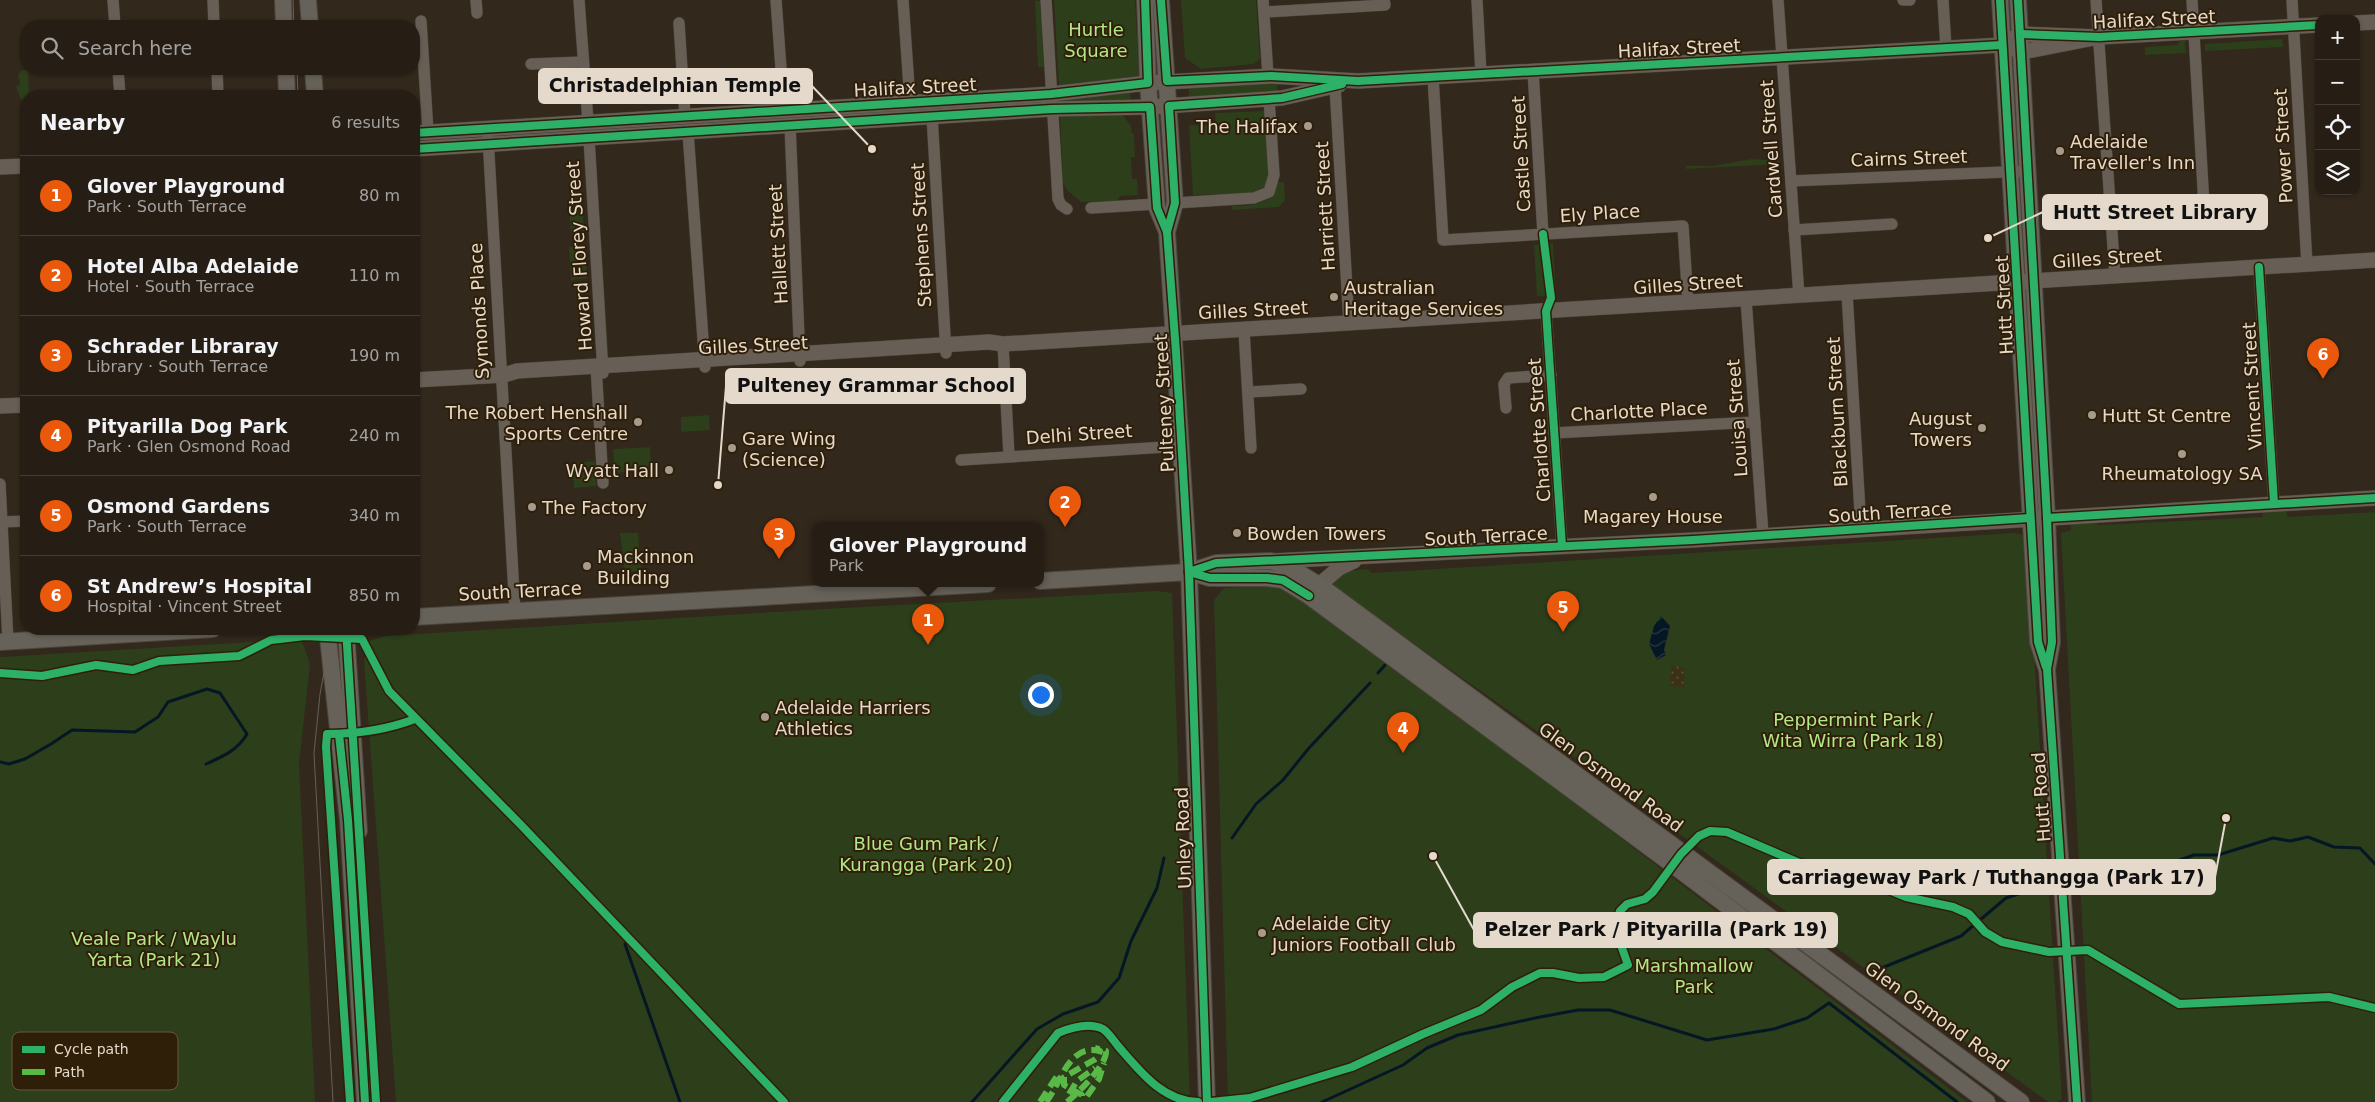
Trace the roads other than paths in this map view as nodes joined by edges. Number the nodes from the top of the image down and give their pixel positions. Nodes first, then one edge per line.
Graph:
1 (113, 0) edge
2 (213, 0) edge
3 (282, 0) edge
4 (308, 0) edge
5 (476, 0) edge
6 (579, 0) edge
7 (776, 0) edge
8 (904, 0) edge
9 (1046, 0) edge
10 (1145, 0) edge
11 (1161, 0) edge
12 (1263, 0) edge
13 (1477, 0) edge
14 (1778, 0) edge
15 (1903, 0) edge
16 (1910, 0) edge
17 (1943, 0) edge
18 (2000, 0) edge
19 (2018, 0) edge
20 (2096, 0) edge
21 (2192, 0) edge
22 (2292, 0) edge
23 (1385, 2) edge
24 (477, 12) dead end
25 (1264, 12) junction
26 (115, 20) edge
27 (214, 20) edge
28 (284, 20) edge
29 (310, 20) edge
30 (421, 21) dead end
31 (2375, 22) edge
32 (679, 23) dead end
33 (2360, 23) edge
34 (2315, 25) edge
35 (2293, 26) junction
36 (2193, 32) junction
37 (2021, 34) junction
38 (2099, 38) junction
39 (2002, 44) junction
40 (1946, 48) junction
41 (2022, 52) junction
42 (1782, 57) junction
43 (584, 62) junction
44 (531, 64) dead end
45 (1533, 71) junction
46 (1481, 74) junction
47 (118, 75) edge
48 (216, 75) edge
49 (286, 75) edge
50 (313, 75) edge
51 (1268, 76) junction
52 (1433, 77) junction
53 (1167, 81) junction
54 (1358, 81) junction
55 (1148, 83) junction
56 (1335, 86) junction
57 (120, 90) edge
58 (218, 90) edge
59 (287, 90) edge
60 (315, 90) edge
61 (1269, 99) junction
62 (1052, 101) junction
63 (910, 102) junction
64 (1169, 106) junction
65 (1150, 107) junction
66 (931, 109) junction
67 (784, 110) junction
68 (686, 116) junction
69 (588, 122) junction
70 (790, 125) junction
71 (487, 128) junction
72 (421, 132) edge
73 (688, 132) junction
74 (589, 138) junction
75 (488, 144) junction
76 (420, 149) edge
77 (20, 166) edge
78 (0, 167) edge
79 (2028, 171) junction
80 (2011, 172) junction
81 (1791, 181) junction
82 (1175, 203) junction
83 (1157, 204) junction
84 (1091, 208) dead end
85 (1067, 209) dead end
86 (2112, 215) junction
87 (1892, 224) dead end
88 (1794, 230) junction
89 (1167, 232) junction
90 (1543, 234) junction
91 (2375, 260) edge
92 (2307, 264) junction
93 (2259, 268) junction
94 (2116, 276) junction
95 (2026, 282) junction
96 (1847, 292) junction
97 (1799, 296) junction
98 (1746, 299) junction
99 (1688, 302) junction
100 (1546, 311) junction
101 (1349, 323) junction
102 (1244, 330) junction
103 (1175, 334) junction
104 (1002, 344) junction
105 (945, 348) junction
106 (800, 357) junction
107 (704, 363) junction
108 (600, 369) junction
109 (503, 375) junction
110 (1551, 375) junction
111 (420, 380) edge
112 (1301, 389) dead end
113 (1248, 392) junction
114 (20, 405) edge
115 (0, 406) edge
116 (1506, 408) dead end
117 (1755, 422) junction
118 (1554, 433) junction
119 (1181, 446) junction
120 (1251, 448) dead end
121 (1009, 456) junction
122 (961, 460) dead end
123 (604, 483) dead end
124 (0, 484) edge
125 (2375, 498) edge
126 (2274, 503) junction
127 (2030, 518) junction
128 (2047, 518) junction
129 (20, 521) edge
130 (1, 522) edge
131 (1861, 529) junction
132 (1763, 535) junction
133 (1562, 546) junction
134 (1365, 557) junction
135 (1271, 561) junction
136 (1188, 572) junction
137 (1044, 581) edge
138 (935, 587) edge
139 (1314, 590) junction
140 (515, 611) junction
141 (420, 617) edge
142 (117, 635) edge
143 (328, 635) edge
144 (346, 635) edge
145 (4, 642) edge
146 (2047, 669) junction
147 (361, 946) junction
148 (1794, 946) junction
149 (365, 1102) edge
150 (376, 1102) edge
151 (1208, 1102) edge
152 (1987, 1102) edge
153 (2021, 1102) edge
154 (2077, 1102) edge

1 - 26 street
2 - 27 street
3 - 28 main road
4 - 29 main road
5 - 24 street
6 - 43 street
7 - 67 street
8 - 63 street
9 - 62 street
10 - 55 main road, Pulteney Street
11 - 53 main road, Pulteney Street
12 - 25 street
13 - 46 street
14 - 42 street, Cardwell Street
15 - 16 street
17 - 40 street
18 - 39 main road, Hutt Street
19 - 37 main road, Hutt Street
20 - 38 street
21 - 36 street
22 - 35 street, Power Street
23 - 25 street
25 - 51 street
30 - 72 street
31 - 33 street
32 - 68 street
34 - 35 street, Halifax Street
35 - 36 street, Halifax Street
35 - 92 street, Power Street
36 - 38 street, Halifax Street
36 - 86 street
37 - 38 street, Halifax Street
37 - 39 street, Halifax Street
37 - 41 main road, Hutt Street
38 - 41 street, Halifax Street
38 - 86 street
39 - 40 street, Halifax Street
39 - 41 street, Halifax Street
39 - 80 main road, Hutt Street
40 - 42 street, Halifax Street
41 - 79 main road, Hutt Street
42 - 45 street, Halifax Street
42 - 81 street, Cardwell Street
43 - 44 street
43 - 69 street
45 - 46 street, Halifax Street
45 - 90 street, Castle Street
46 - 52 street, Halifax Street
47 - 57 street
48 - 58 street
49 - 59 main road
50 - 60 main road
51 - 53 street, Halifax Street
51 - 54 street, Halifax Street
52 - 54 street, Halifax Street
52 - 90 street, Ely Place
53 - 55 street, Halifax Street
53 - 64 main road, Pulteney Street
54 - 56 street, Halifax Street
55 - 62 street, Halifax Street
55 - 65 main road, Pulteney Street
56 - 61 street, Halifax Street
56 - 101 street, Harriett Street
61 - 64 street, Halifax Street
61 - 82 street
62 - 65 street, Halifax Street
62 - 66 street, Halifax Street
62 - 85 street
63 - 66 street, Halifax Street
63 - 67 street, Halifax Street
64 - 65 street, Halifax Street
64 - 82 main road, Pulteney Street
65 - 83 main road, Pulteney Street
66 - 70 street, Halifax Street
66 - 105 street, Stephens Street
67 - 68 street, Halifax Street
68 - 69 street, Halifax Street
68 - 73 street
69 - 71 street, Halifax Street
70 - 73 street, Halifax Street
70 - 106 street, Hallett Street
71 - 72 street, Halifax Street
71 - 75 street, Symonds Place
73 - 74 street, Halifax Street
73 - 107 street
74 - 75 street, Halifax Street
74 - 108 street, Howard Florey Street
75 - 76 street, Halifax Street
75 - 109 street, Symonds Place
77 - 78 street
79 - 80 street, Cairns Street
79 - 95 main road, Hutt Street
80 - 81 street, Cairns Street
80 - 95 main road, Hutt Street
81 - 88 street, Cardwell Street
82 - 89 main road, Pulteney Street
83 - 84 street
83 - 89 main road, Pulteney Street
86 - 94 street
87 - 88 street
88 - 97 street, Cardwell Street
89 - 103 main road, Pulteney Street
90 - 99 street, Ely Place
91 - 92 street, Gilles Street
92 - 93 street, Gilles Street
93 - 94 street, Gilles Street
93 - 126 street, Vincent Street
94 - 95 street, Gilles Street
95 - 96 street, Gilles Street
95 - 127 main road, Hutt Street
95 - 128 main road, Hutt Street
96 - 97 street, Gilles Street
96 - 131 street, Blackburn Street
97 - 98 street, Gilles Street
98 - 99 street, Gilles Street
98 - 117 street, Louisa Street
99 - 100 street, Gilles Street
100 - 101 street, Gilles Street
100 - 110 street, Charlotte Street
101 - 102 street, Gilles Street
102 - 103 street, Gilles Street
102 - 113 street
103 - 104 street, Gilles Street
103 - 119 main road, Pulteney Street
104 - 105 street, Gilles Street
104 - 121 street, Delhi Street
105 - 106 street, Gilles Street
106 - 107 street, Gilles Street
107 - 108 street, Gilles Street
108 - 109 street, Gilles Street
108 - 123 street, Howard Florey Street
109 - 111 street, Gilles Street
109 - 140 street, Symonds Place
110 - 116 street
110 - 118 street, Charlotte Street
112 - 113 street
113 - 120 street
114 - 115 street
117 - 118 street, Charlotte Place
117 - 132 street, Louisa Street
118 - 133 street, Charlotte Street
119 - 121 street, Delhi Street
119 - 136 main road, Pulteney Street
121 - 122 street, Delhi Street
124 - 130 street
125 - 126 street, South Terrace
126 - 128 street, South Terrace
127 - 128 street, South Terrace
127 - 131 street, South Terrace
127 - 146 main road, Hutt Road
128 - 146 main road, Hutt Road
129 - 130 street
130 - 145 street
131 - 132 street, South Terrace
132 - 133 street, South Terrace
133 - 134 street, South Terrace
134 - 135 street, South Terrace
134 - 139 street, South Terrace
135 - 136 main road, South Terrace
135 - 139 main road, Glen Osmond Road
136 - 137 main road, South Terrace
136 - 139 main road, South Terrace
136 - 151 main road, Unley Road
138 - 140 main road, South Terrace
139 - 148 main road, Glen Osmond Road
140 - 141 main road, South Terrace
142 - 145 main road
143 - 147 main road
144 - 147 main road
146 - 154 main road, Hutt Road
147 - 149 main road
147 - 150 main road
148 - 152 main road, Glen Osmond Road
148 - 153 main road, Glen Osmond Road

